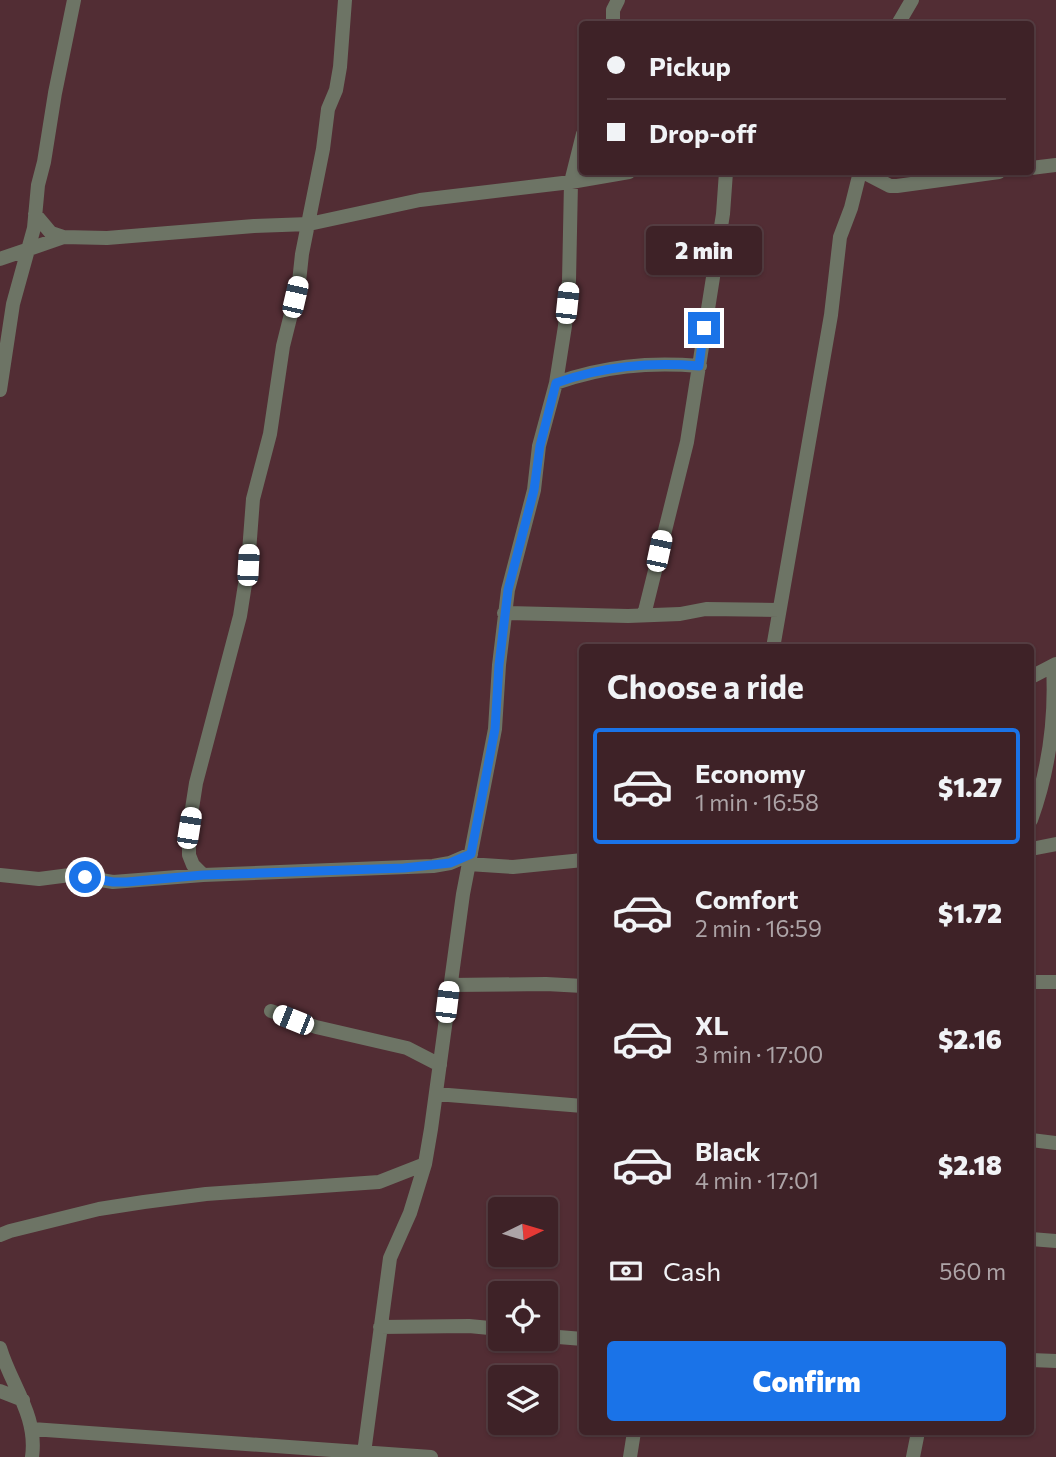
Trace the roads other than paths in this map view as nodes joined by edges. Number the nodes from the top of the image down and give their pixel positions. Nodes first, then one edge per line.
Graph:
1 (74, 0) edge
2 (345, 0) edge
3 (618, 0) edge
4 (912, 0) edge
5 (613, 21) edge
6 (900, 21) edge
7 (579, 150) edge
8 (1056, 165) edge
9 (1034, 168) edge
10 (612, 175) edge
11 (726, 175) edge
12 (861, 175) edge
13 (868, 175) edge
14 (977, 175) edge
15 (571, 182) junction
16 (35, 214) junction
17 (309, 224) junction
18 (64, 237) junction
19 (29, 249) junction
20 (0, 259) edge
21 (699, 366) junction
22 (556, 383) junction
23 (0, 390) edge
24 (779, 610) junction
25 (504, 613) junction
26 (644, 615) junction
27 (774, 644) edge
28 (1055, 665) edge
29 (1034, 676) edge
30 (1034, 812) edge
31 (1056, 844) edge
32 (1034, 848) edge
33 (470, 859) junction
34 (579, 860) edge
35 (438, 865) junction
36 (0, 875) edge
37 (203, 875) junction
38 (465, 883) junction
39 (450, 985) junction
40 (579, 986) edge
41 (271, 1011) dead end
42 (440, 1065) junction
43 (436, 1094) junction
44 (579, 1106) edge
45 (1034, 1140) edge
46 (1056, 1143) edge
47 (425, 1164) junction
48 (0, 1235) edge
49 (1034, 1239) edge
50 (1056, 1241) edge
51 (380, 1327) junction
52 (488, 1328) edge
53 (558, 1337) edge
54 (579, 1339) edge
55 (0, 1348) edge
56 (1034, 1360) edge
57 (1056, 1361) edge
58 (0, 1391) edge
59 (23, 1400) junction
60 (32, 1429) junction
61 (634, 1435) edge
62 (917, 1435) edge
63 (363, 1455) edge
64 (32, 1457) edge
65 (430, 1457) edge
66 (630, 1457) edge
67 (913, 1457) edge

1 - 16 street
2 - 17 street
3 - 5 street
4 - 6 street
7 - 15 street
8 - 9 street
10 - 15 street
11 - 21 street
12 - 24 street
13 - 14 street
15 - 17 street
15 - 22 street
16 - 18 street
16 - 19 street
17 - 18 street
17 - 37 street
18 - 19 street
19 - 20 street
19 - 23 street
21 - 22 street
21 - 26 street
22 - 25 street
24 - 26 street
24 - 27 street
25 - 26 street
25 - 33 street
28 - 29 street
28 - 30 street
31 - 32 street
33 - 34 street
33 - 35 street
33 - 38 street
35 - 37 street
35 - 38 street
36 - 37 street
38 - 39 street
39 - 40 street
39 - 42 street
41 - 42 street
42 - 43 street
43 - 44 street
43 - 47 street
45 - 46 street
47 - 48 street
47 - 51 street
49 - 50 street
51 - 52 street
51 - 63 street
53 - 54 street
55 - 59 street
56 - 57 street
58 - 59 street
59 - 60 street
60 - 63 street
60 - 64 street
61 - 66 street
62 - 67 street
63 - 65 street

